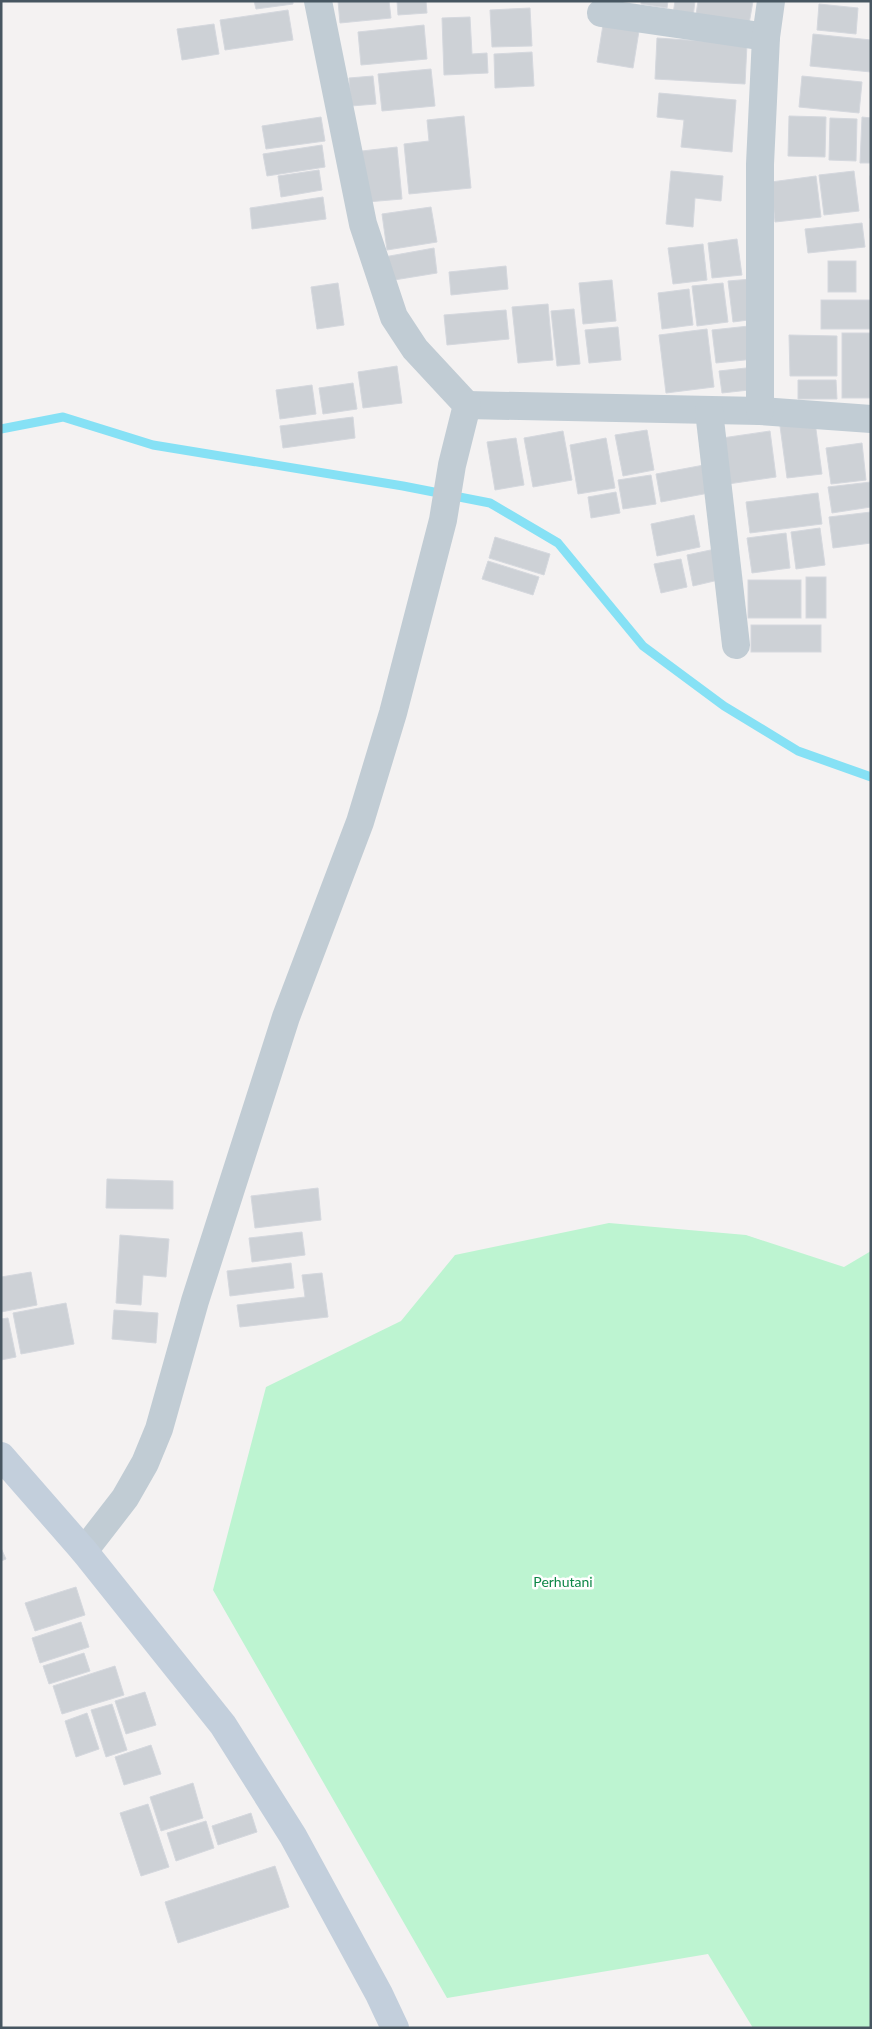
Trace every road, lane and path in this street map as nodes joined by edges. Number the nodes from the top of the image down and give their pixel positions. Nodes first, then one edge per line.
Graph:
1 (318, 1) edge
2 (771, 1) edge
3 (601, 13) dead end
4 (766, 37) junction
5 (467, 405) junction
6 (709, 411) junction
7 (760, 411) junction
8 (871, 419) edge
9 (736, 645) dead end
10 (1, 1456) edge
11 (84, 1551) junction
12 (395, 2028) edge

1 - 5 street
2 - 4 street
3 - 4 street
4 - 7 street
5 - 6 street
5 - 11 street
6 - 7 street
6 - 9 street
7 - 8 street
10 - 11 main road
11 - 12 main road

